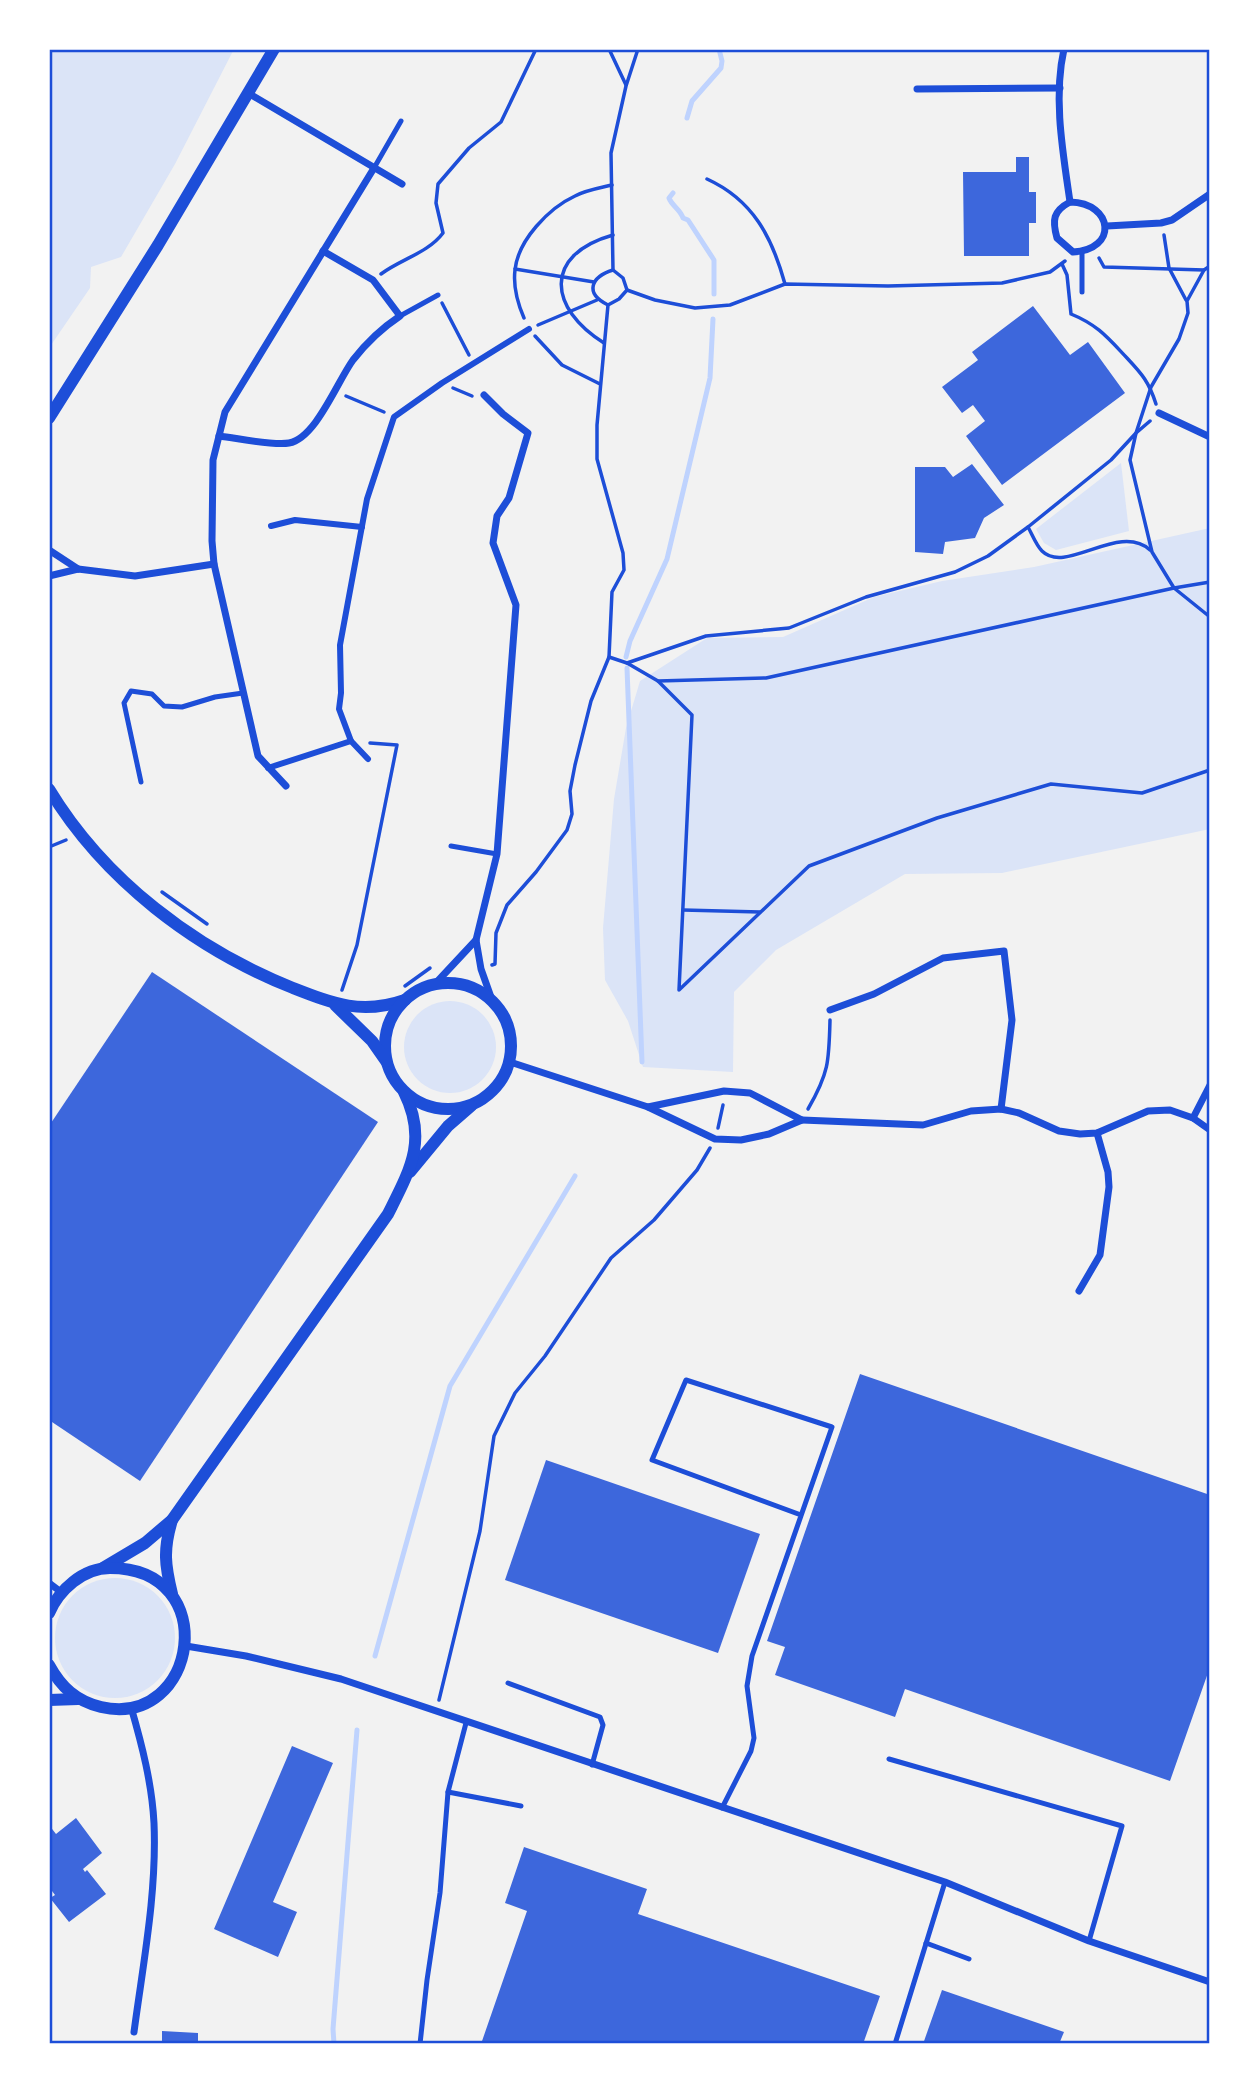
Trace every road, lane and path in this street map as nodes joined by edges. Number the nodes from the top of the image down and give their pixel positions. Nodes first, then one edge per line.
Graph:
1 (274, 49) edge
2 (536, 49) edge
3 (608, 49) edge
4 (638, 49) edge
5 (1064, 49) edge
6 (626, 86) junction
7 (1060, 88) junction
8 (917, 89) dead end
9 (248, 93) junction
10 (401, 121) dead end
11 (374, 168) junction
12 (707, 179) dead end
13 (402, 184) dead end
14 (612, 185) junction
15 (1210, 194) edge
16 (1070, 202) junction
17 (1161, 223) junction
18 (1107, 226) junction
19 (613, 235) junction
20 (1093, 248) junction
21 (323, 251) junction
22 (1073, 252) junction
23 (1082, 252) junction
24 (1062, 264) junction
25 (1210, 266) edge
26 (1169, 268) junction
27 (514, 269) junction
28 (1204, 270) junction
29 (613, 271) junction
30 (561, 276) junction
31 (373, 280) junction
32 (594, 282) junction
33 (785, 284) junction
34 (627, 290) junction
35 (1082, 292) dead end
36 (438, 295) joint
37 (597, 300) junction
38 (1187, 301) junction
39 (608, 305) junction
40 (570, 311) junction
41 (400, 316) junction
42 (529, 329) junction
43 (604, 343) junction
44 (473, 363) junction
45 (442, 383) junction
46 (600, 384) junction
47 (1151, 387) junction
48 (334, 391) junction
49 (484, 395) joint
50 (1159, 413) junction
51 (394, 416) junction
52 (49, 418) edge
53 (1136, 433) junction
54 (219, 436) junction
55 (1210, 437) edge
56 (271, 526) dead end
57 (362, 527) junction
58 (1028, 527) junction
59 (49, 551) edge
60 (1152, 552) junction
61 (214, 564) junction
62 (78, 569) junction
63 (49, 576) edge
64 (1210, 582) edge
65 (1174, 588) junction
66 (1210, 617) edge
67 (608, 657) junction
68 (627, 663) junction
69 (658, 681) junction
70 (243, 693) junction
71 (351, 741) junction
72 (368, 759) dead end
73 (268, 768) junction
74 (1210, 771) edge
75 (141, 782) dead end
76 (286, 786) dead end
77 (49, 789) edge
78 (450, 846) dead end
79 (498, 854) junction
80 (158, 889) dead end
81 (683, 910) junction
82 (760, 912) junction
83 (213, 928) dead end
84 (476, 940) junction
85 (454, 964) junction
86 (481, 969) junction
87 (434, 985) junction
88 (331, 986) dead end
89 (342, 990) junction
90 (352, 993) dead end
91 (400, 996) junction
92 (492, 1000) junction
93 (334, 1005) junction
94 (830, 1010) joint
95 (387, 1062) junction
96 (510, 1062) junction
97 (1210, 1085) edge
98 (724, 1091) junction
99 (404, 1092) junction
100 (473, 1105) junction
101 (648, 1107) junction
102 (1001, 1108) junction
103 (1193, 1118) junction
104 (802, 1120) junction
105 (1210, 1130) edge
106 (1097, 1133) junction
107 (715, 1139) junction
108 (407, 1175) junction
109 (1079, 1292) dead end
110 (801, 1515) junction
111 (172, 1520) junction
112 (103, 1568) junction
113 (49, 1583) edge
114 (61, 1592) junction
115 (172, 1596) junction
116 (49, 1613) edge
117 (186, 1646) junction
118 (49, 1665) edge
119 (508, 1683) dead end
120 (79, 1699) junction
121 (49, 1700) edge
122 (131, 1707) junction
123 (436, 1713) junction
124 (466, 1723) junction
125 (889, 1759) dead end
126 (592, 1765) junction
127 (448, 1792) junction
128 (520, 1806) dead end
129 (722, 1808) junction
130 (945, 1882) junction
131 (1089, 1941) junction
132 (926, 1943) junction
133 (969, 1959) dead end
134 (1210, 1982) edge
135 (134, 2032) dead end
136 (421, 2044) edge
137 (895, 2044) edge

1 - 9 street
2 - 31 path
3 - 6 path
4 - 6 path
5 - 7 street
6 - 14 path
7 - 8 street
7 - 16 street
9 - 11 street
9 - 52 street
10 - 11 lane
11 - 13 street
11 - 21 street
12 - 33 path
14 - 19 path
14 - 27 path
15 - 17 street
16 - 18 street
16 - 22 street
17 - 18 street
17 - 26 path
18 - 20 street
19 - 29 path
19 - 30 path
20 - 23 street
20 - 26 path
21 - 31 street
21 - 54 street
22 - 23 street
22 - 24 path
23 - 35 lane
24 - 33 path
24 - 47 path
25 - 28 path
26 - 28 path
26 - 38 path
27 - 30 path
27 - 42 path
28 - 38 path
29 - 32 path
29 - 34 path
30 - 32 path
30 - 40 path
31 - 41 street
32 - 37 path
33 - 34 path
34 - 39 path
36 - 41 lane
36 - 44 path
37 - 39 path
37 - 40 path
38 - 47 path
39 - 43 path
40 - 42 path
40 - 43 path
41 - 48 street
42 - 44 street
42 - 46 path
43 - 46 path
44 - 45 street
45 - 49 path
45 - 51 street
46 - 67 path
47 - 50 path
47 - 53 path
48 - 51 path
48 - 54 street
49 - 79 street
50 - 53 path
50 - 55 street
51 - 57 street
53 - 58 path
53 - 60 path
54 - 61 street
56 - 57 street
57 - 71 street
58 - 60 path
58 - 68 path
59 - 62 street
60 - 65 path
61 - 62 street
61 - 70 street
62 - 63 street
64 - 65 path
65 - 66 path
65 - 69 path
67 - 68 path
67 - 86 path
68 - 69 path
69 - 81 path
70 - 73 street
70 - 75 lane
71 - 72 street
71 - 73 street
71 - 89 path
73 - 76 street
74 - 82 path
77 - 93 street
78 - 79 lane
79 - 84 street
80 - 83 path
81 - 82 path
81 - 82 path
84 - 85 street
84 - 86 street
85 - 87 street
85 - 91 path
86 - 92 street
87 - 91 street
87 - 92 street
88 - 89 path
89 - 90 path
91 - 93 street
91 - 95 street
92 - 96 street
93 - 95 street
94 - 102 street
94 - 104 path
95 - 99 street
96 - 100 street
96 - 101 street
97 - 103 street
98 - 101 street
98 - 104 street
98 - 107 path
99 - 100 street
99 - 108 street
100 - 108 street
101 - 107 street
102 - 104 street
102 - 106 street
103 - 105 street
103 - 106 street
104 - 107 street
106 - 109 street
107 - 123 path
108 - 111 street
110 - 110 lane
110 - 129 lane
111 - 112 street
111 - 115 street
112 - 114 street
112 - 115 street
113 - 114 street
114 - 116 street
115 - 117 street
117 - 122 street
117 - 123 street
118 - 120 street
119 - 126 lane
120 - 121 street
120 - 122 street
122 - 135 street
123 - 124 street
124 - 126 street
124 - 127 lane
125 - 131 lane
126 - 129 street
127 - 128 lane
127 - 136 lane
129 - 130 street
130 - 131 street
130 - 132 lane
131 - 134 street
132 - 133 lane
132 - 137 lane

